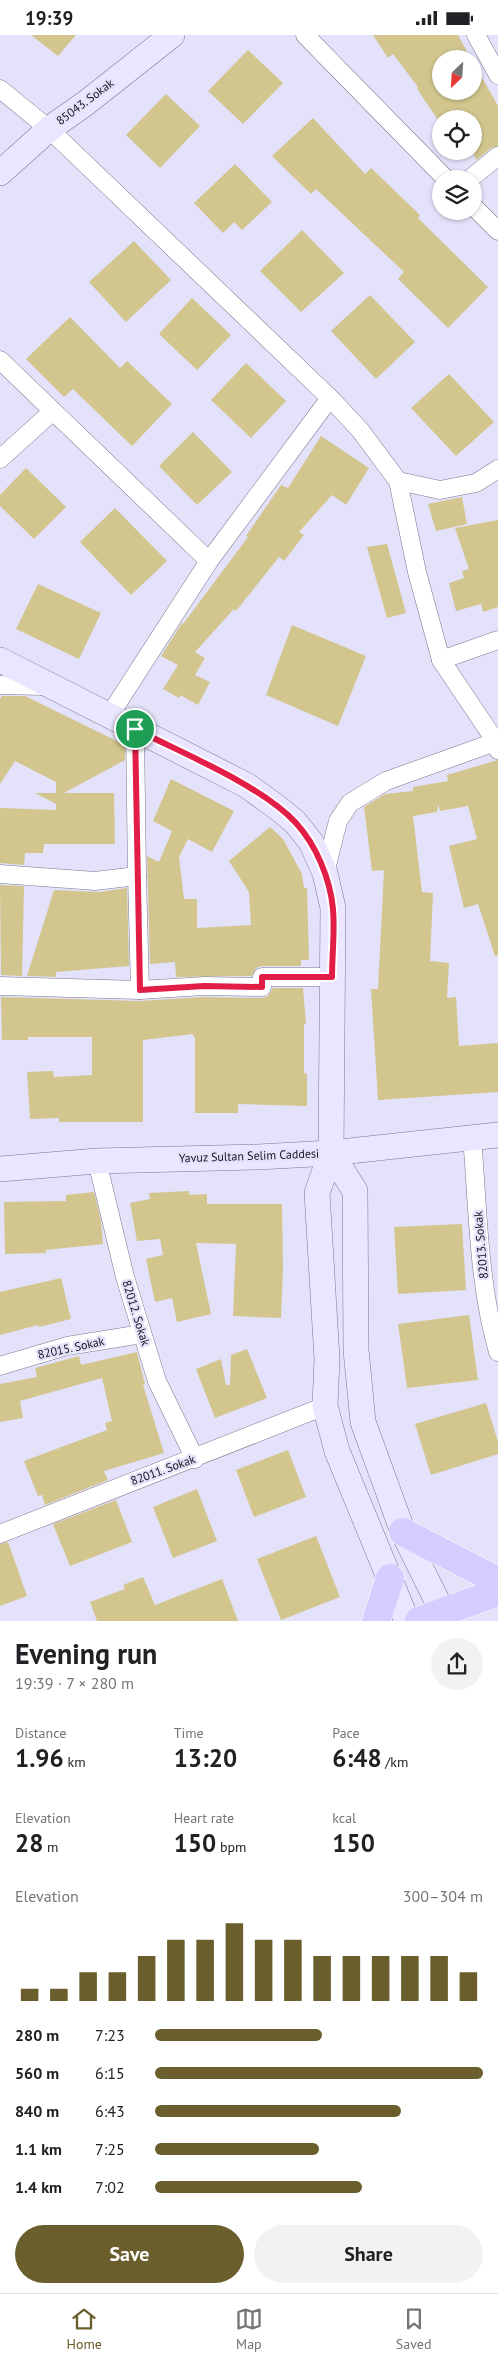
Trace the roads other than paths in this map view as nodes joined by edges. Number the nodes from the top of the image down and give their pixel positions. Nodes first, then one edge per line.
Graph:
1 (172, 35) edge
2 (305, 35) edge
3 (476, 35) edge
4 (498, 75) edge
5 (0, 89) edge
6 (49, 129) junction
7 (498, 156) edge
8 (437, 170) edge
9 (481, 170) edge
10 (0, 173) edge
11 (482, 215) edge
12 (498, 231) edge
13 (0, 360) edge
14 (330, 398) junction
15 (54, 411) junction
16 (0, 459) edge
17 (498, 469) edge
18 (398, 481) junction
19 (209, 561) junction
20 (498, 640) edge
21 (0, 660) edge
22 (441, 660) junction
23 (0, 685) edge
24 (50, 686) junction
25 (109, 716) junction
26 (135, 729) junction
27 (497, 744) edge
28 (325, 873) junction
29 (0, 874) edge
30 (137, 876) junction
31 (332, 977) junction
32 (0, 985) edge
33 (140, 990) junction
34 (498, 1135) edge
35 (472, 1137) junction
36 (331, 1153) junction
37 (97, 1161) junction
38 (0, 1169) edge
39 (142, 1335) junction
40 (498, 1352) edge
41 (0, 1365) edge
42 (325, 1406) junction
43 (195, 1459) junction
44 (403, 1532) junction
45 (0, 1534) edge
46 (390, 1578) junction
47 (498, 1581) edge
48 (498, 1592) edge
49 (445, 1616) edge
50 (376, 1621) edge
51 (407, 1621) edge
52 (419, 1621) edge

1 - 6 main road, 85043. Sokak
2 - 8 street
3 - 4 street
5 - 6 street
6 - 10 main road, 85043. Sokak
6 - 14 street
7 - 9 street
11 - 12 street
13 - 15 street
14 - 18 street
14 - 19 street
15 - 16 street
15 - 19 street
17 - 18 street
18 - 22 street
19 - 25 street
20 - 22 street
21 - 24 main road
22 - 27 street
23 - 24 street
24 - 25 main road
25 - 26 main road
26 - 28 main road
26 - 30 street
27 - 28 street
28 - 31 main road
29 - 30 street
30 - 33 street
31 - 33 street
31 - 36 main road
32 - 33 street
34 - 35 main road, Yavuz Sultan Selim Caddesi
35 - 36 main road, Yavuz Sultan Selim Caddesi
35 - 40 street, 82013. Sokak
36 - 37 main road, Yavuz Sultan Selim Caddesi
36 - 42 main road
36 - 44 main road
37 - 38 main road, Yavuz Sultan Selim Caddesi
37 - 39 street, 82012. Sokak
39 - 41 street, 82015. Sokak
39 - 43 street, 82012. Sokak
42 - 43 street, 82011. Sokak
42 - 46 main road
43 - 45 street, 82011. Sokak
44 - 47 main road
44 - 49 main road
46 - 50 main road
46 - 51 main road
48 - 49 main road
49 - 52 main road

